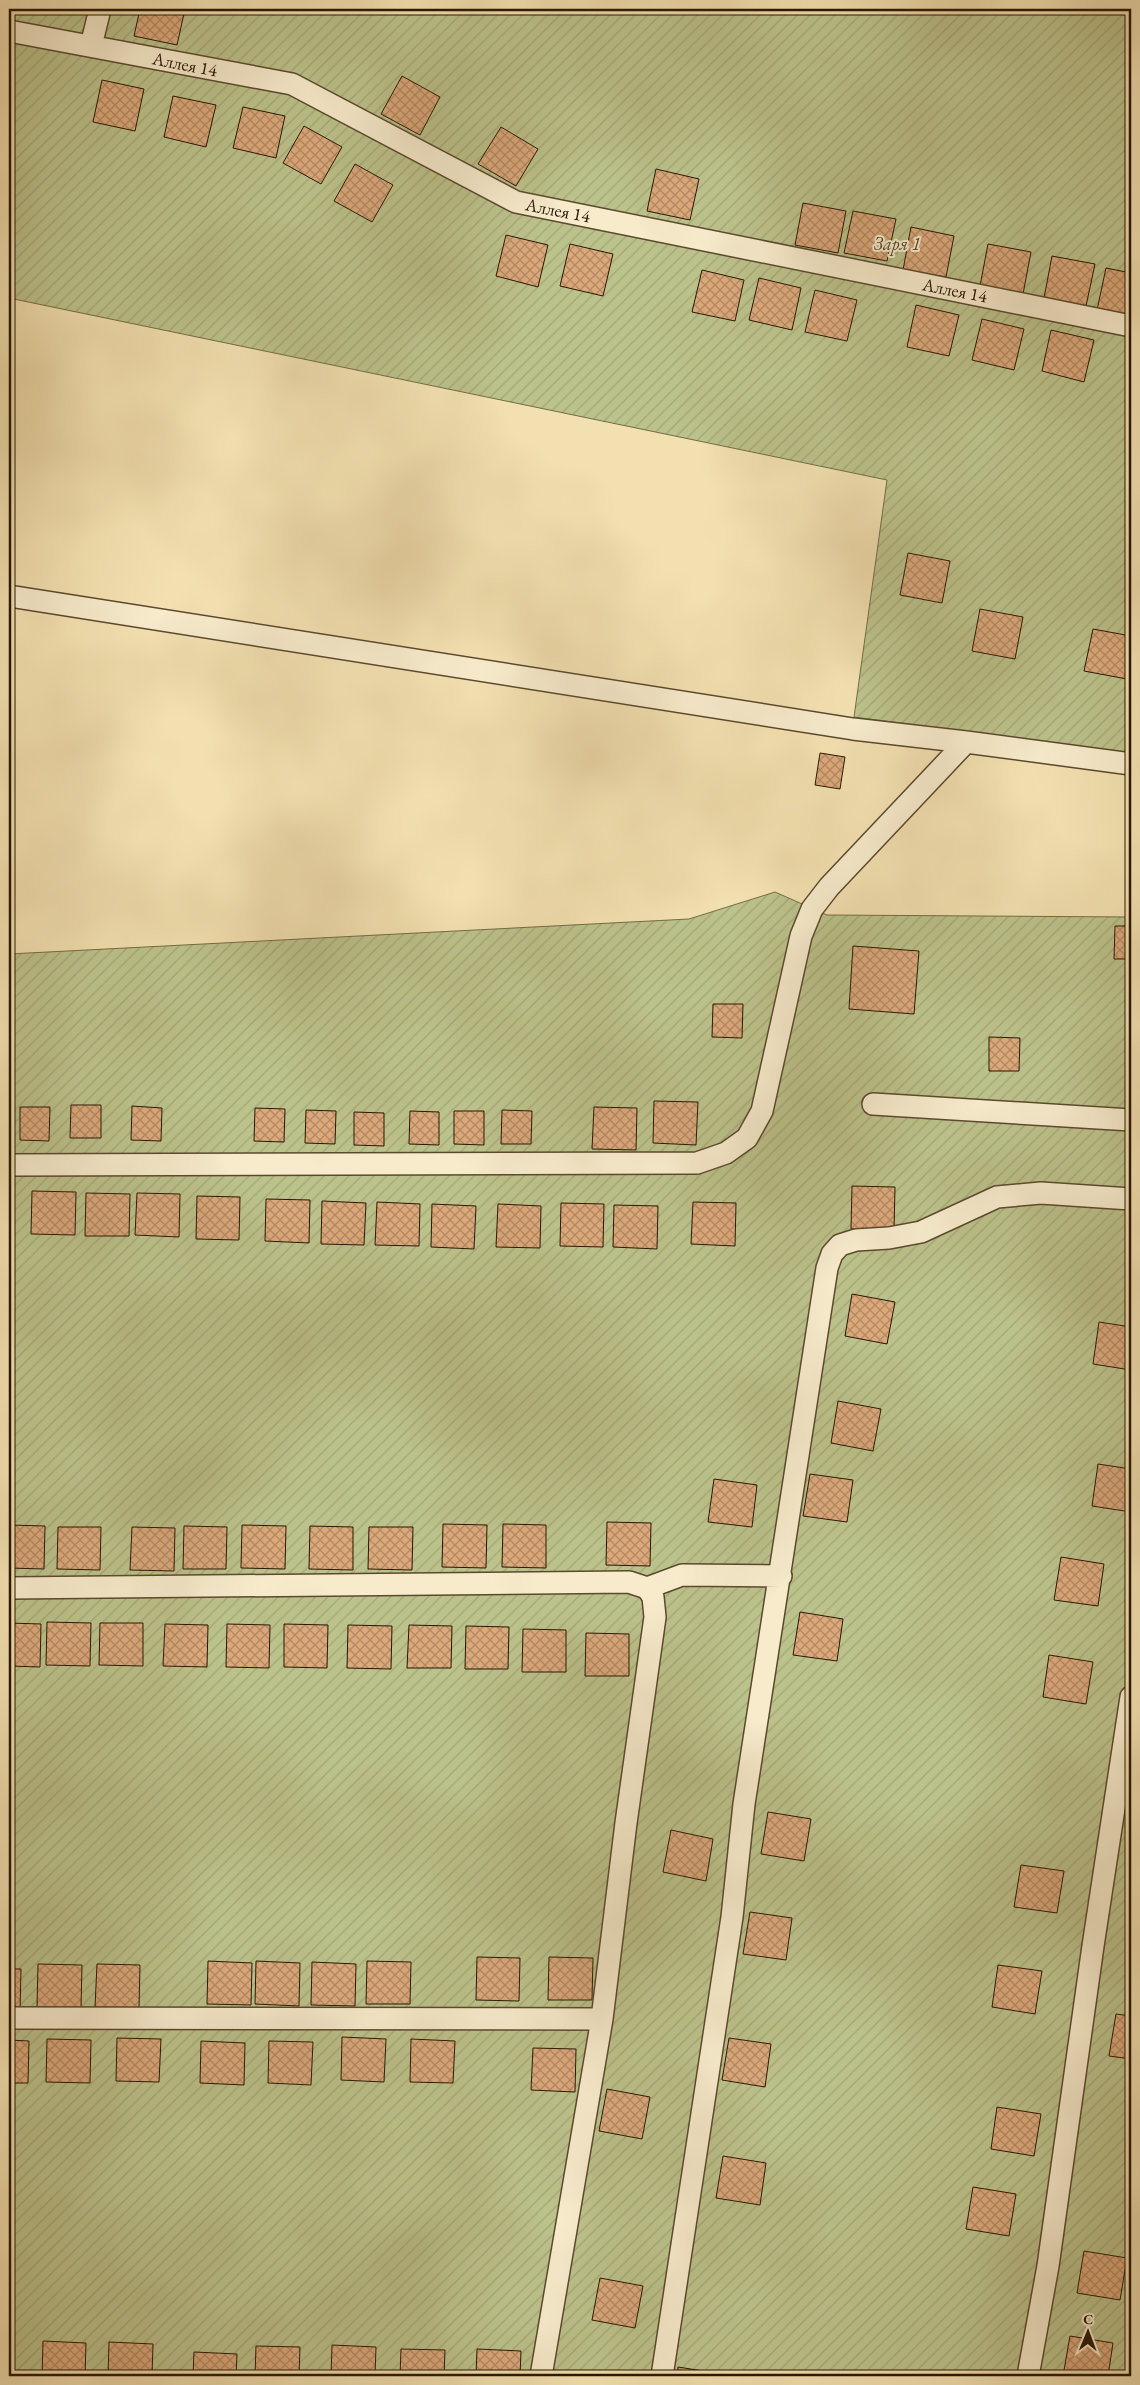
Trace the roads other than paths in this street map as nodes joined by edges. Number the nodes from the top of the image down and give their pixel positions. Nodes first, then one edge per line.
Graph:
1 (100, 9) edge
2 (9, 31) edge
3 (92, 46) junction
4 (1131, 326) edge
5 (9, 596) edge
6 (966, 742) junction
7 (1131, 764) edge
8 (873, 1104) dead end
9 (1131, 1120) edge
10 (9, 1164) edge
11 (1131, 1199) edge
12 (781, 1576) junction
13 (9, 1588) edge
14 (646, 1588) junction
15 (1131, 1697) edge
16 (9, 2018) edge
17 (602, 2019) junction
18 (541, 2376) edge
19 (662, 2376) edge
20 (1028, 2376) edge

1 - 3 lane
2 - 3 lane, Аллея 14
3 - 4 lane, Аллея 14
5 - 6 lane
6 - 7 lane
6 - 10 lane
8 - 9 lane
11 - 12 lane
12 - 14 lane
12 - 19 lane
13 - 14 lane
14 - 17 lane
15 - 20 lane
16 - 17 lane
17 - 18 lane

